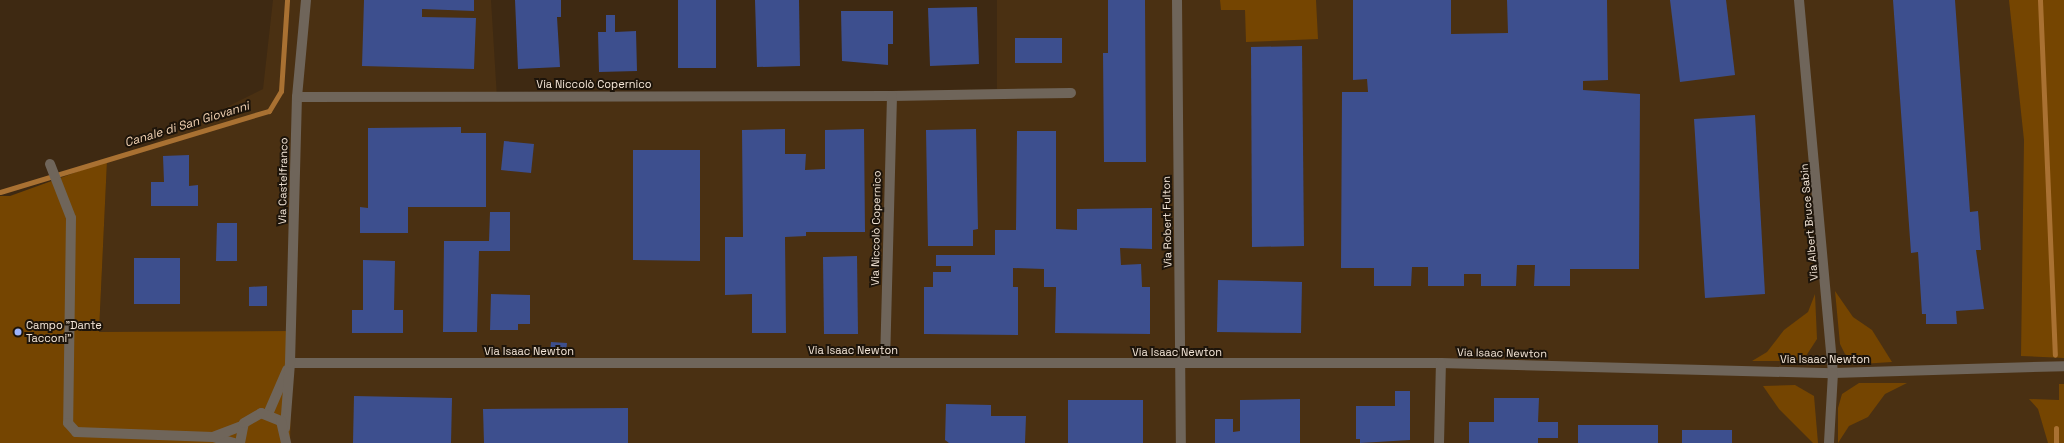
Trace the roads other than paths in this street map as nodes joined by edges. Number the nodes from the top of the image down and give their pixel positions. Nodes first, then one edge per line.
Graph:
1 (306, 0) edge
2 (1177, 0) edge
3 (1799, 0) edge
4 (1071, 93) dead end
5 (892, 96) junction
6 (297, 97) junction
7 (50, 164) dead end
8 (885, 362) junction
9 (290, 363) junction
10 (1440, 363) junction
11 (1181, 364) junction
12 (2064, 366) edge
13 (1833, 373) junction
14 (268, 414) junction
15 (242, 426) junction
16 (285, 428) junction
17 (212, 437) junction
18 (234, 443) edge
19 (240, 443) edge
20 (286, 443) edge
21 (1181, 443) edge
22 (1439, 443) edge
23 (1830, 443) edge

1 - 6 street, Via Castelfranco
2 - 11 street, Via Robert Fulton
3 - 13 street, Via Albert Bruce Sabin
4 - 5 street, Via Niccolò Copernico
5 - 6 street, Via Niccolò Copernico
5 - 8 street, Via Niccolò Copernico
6 - 9 street, Via Castelfranco
7 - 17 street
8 - 9 street, Via Isaac Newton
8 - 11 street, Via Isaac Newton
9 - 14 street, Via Castelfranco
9 - 16 street, Via Castelfranco
10 - 11 street, Via Isaac Newton
10 - 13 street, Via Isaac Newton
10 - 22 street
11 - 21 street, Via Robert Fulton
12 - 13 street, Via Isaac Newton
13 - 23 street, Via Albert Bruce Sabin
14 - 15 street
14 - 16 street
15 - 17 street
15 - 19 street
16 - 20 street, Via Castelfranco
17 - 18 street

